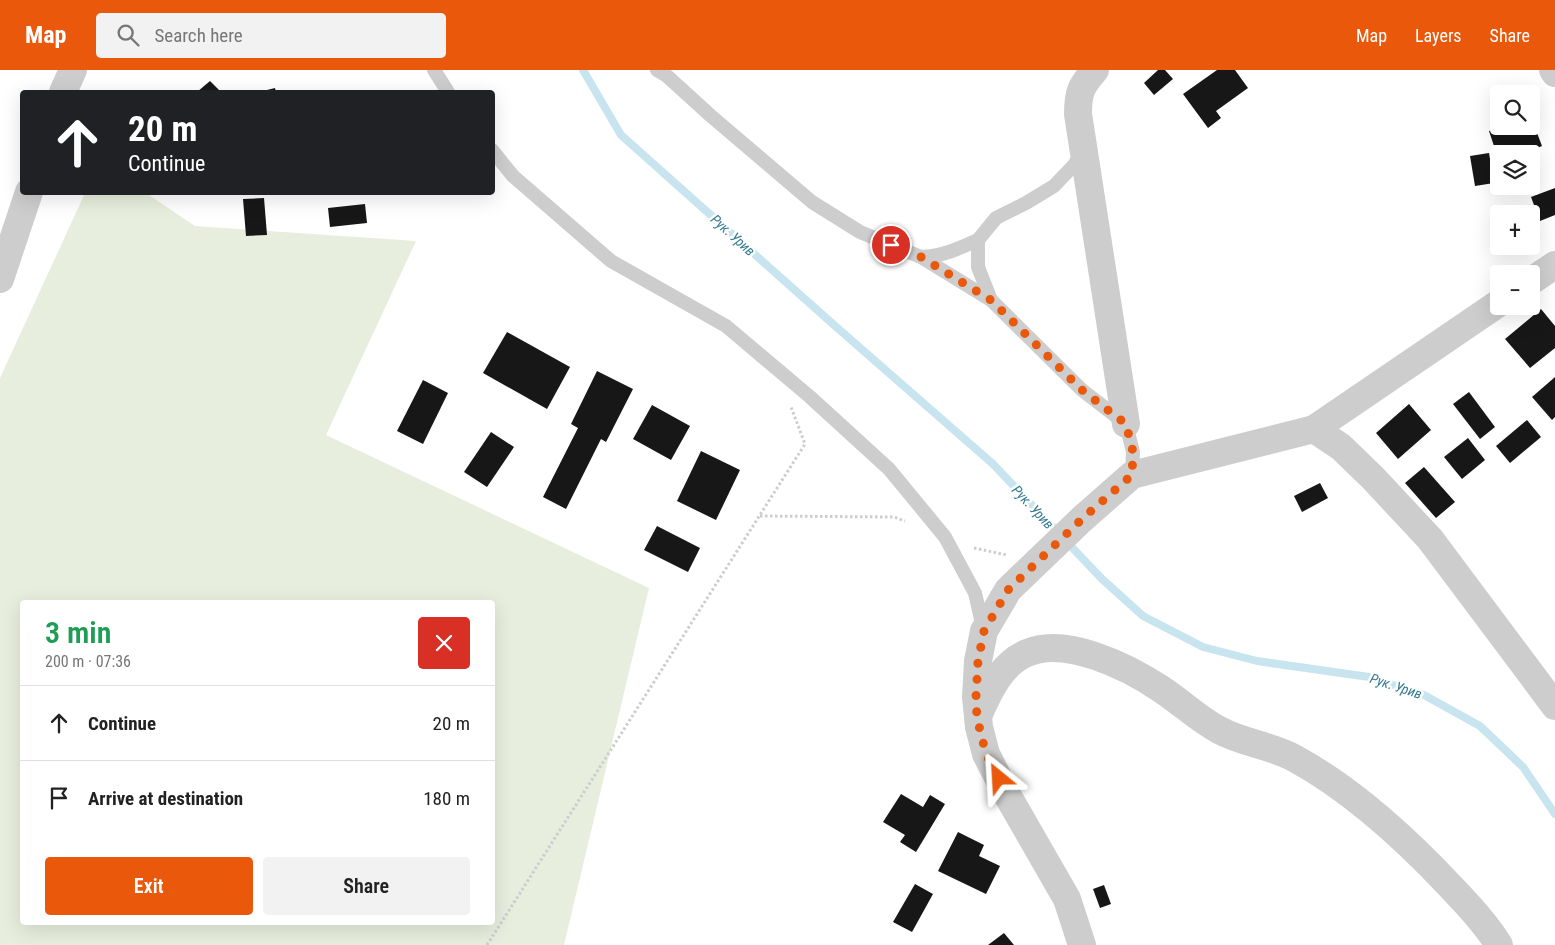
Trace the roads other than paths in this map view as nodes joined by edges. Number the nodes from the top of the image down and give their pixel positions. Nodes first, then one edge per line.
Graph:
1 (73, 70) edge
2 (434, 70) edge
3 (657, 70) edge
4 (1095, 70) edge
5 (1553, 70) edge
6 (1555, 73) edge
7 (64, 90) edge
8 (447, 90) edge
9 (1083, 146) junction
10 (495, 154) edge
11 (28, 195) edge
12 (978, 240) junction
13 (921, 257) junction
14 (1555, 265) edge
15 (1540, 275) edge
16 (0, 279) edge
17 (991, 300) junction
18 (1490, 309) edge
19 (1126, 424) junction
20 (1314, 429) junction
21 (1132, 475) junction
22 (984, 631) junction
23 (1555, 706) edge
24 (977, 718) junction
25 (1082, 945) edge
26 (1499, 945) edge

1 - 7 street
2 - 8 lane
3 - 13 lane
4 - 9 street
5 - 6 street
9 - 12 lane
9 - 19 street
10 - 22 lane
11 - 16 street
12 - 13 lane
12 - 17 lane
13 - 17 lane
14 - 15 street
17 - 19 lane
18 - 20 street
19 - 21 lane
20 - 21 street
20 - 23 street
21 - 22 street
22 - 24 street
24 - 25 street
24 - 26 street

